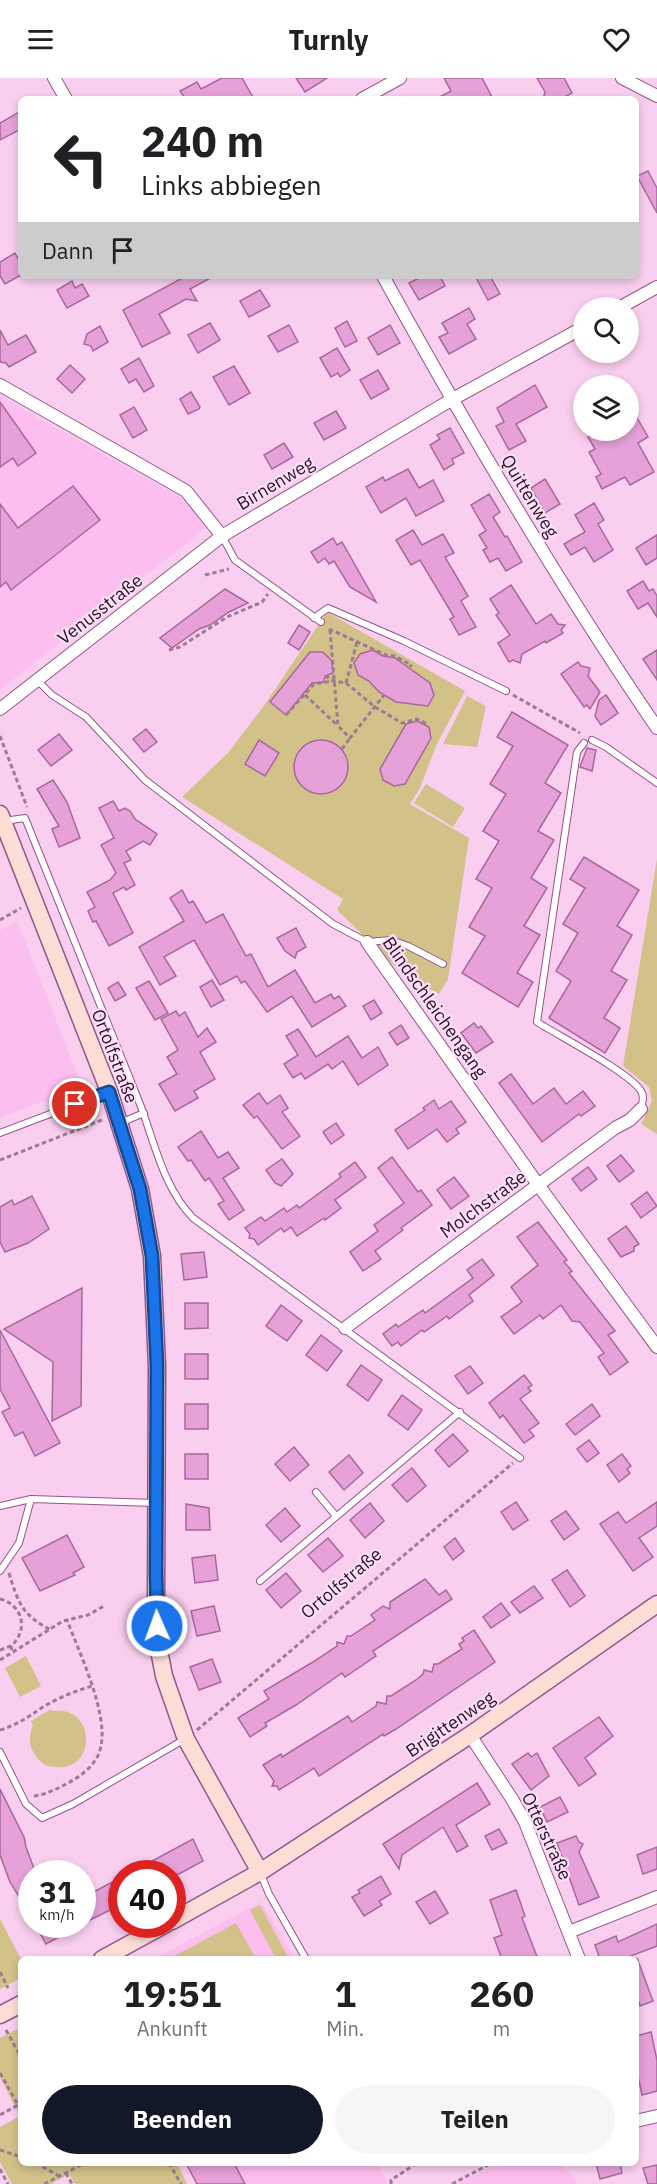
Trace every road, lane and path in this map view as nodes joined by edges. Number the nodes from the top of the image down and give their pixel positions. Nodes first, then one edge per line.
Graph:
1 (54, 78) edge
2 (400, 78) edge
3 (623, 78) edge
4 (64, 96) edge
5 (367, 96) edge
6 (657, 96) edge
7 (384, 279) edge
8 (657, 287) edge
9 (639, 297) edge
10 (573, 333) edge
11 (0, 385) edge
12 (451, 400) junction
13 (222, 536) junction
14 (242, 566) junction
15 (205, 575) dead end
16 (262, 602) dead end
17 (314, 618) junction
18 (321, 622) joint
19 (330, 630) junction
20 (357, 642) junction
21 (169, 650) dead end
22 (410, 667) dead end
23 (325, 676) dead end
24 (38, 681) junction
25 (334, 681) junction
26 (346, 683) junction
27 (506, 691) joint
28 (305, 695) junction
29 (384, 695) dead end
30 (375, 707) junction
31 (0, 709) edge
32 (286, 716) dead end
33 (427, 724) dead end
34 (338, 726) junction
35 (657, 728) edge
36 (0, 736) edge
37 (350, 738) junction
38 (592, 740) joint
39 (584, 743) dead end
40 (342, 749) dead end
41 (657, 783) edge
42 (27, 807) dead end
43 (2, 818) edge
44 (21, 908) dead end
45 (0, 920) edge
46 (367, 942) junction
47 (443, 964) dead end
48 (109, 1092) junction
49 (640, 1109) joint
50 (144, 1113) junction
51 (103, 1120) dead end
52 (120, 1123) junction
53 (0, 1133) edge
54 (0, 1160) edge
55 (539, 1185) junction
56 (345, 1328) junction
57 (657, 1347) edge
58 (460, 1412) junction
59 (520, 1458) joint
60 (316, 1492) dead end
61 (31, 1499) junction
62 (156, 1503) junction
63 (0, 1506) edge
64 (336, 1516) junction
65 (6, 1563) junction
66 (0, 1571) edge
67 (260, 1581) dead end
68 (0, 1599) edge
69 (657, 1604) edge
70 (104, 1606) dead end
71 (23, 1607) junction
72 (18, 1611) junction
73 (67, 1620) junction
74 (51, 1629) junction
75 (11, 1646) junction
76 (0, 1650) edge
77 (12, 1652) junction
78 (0, 1660) edge
79 (92, 1686) junction
80 (0, 1730) edge
81 (470, 1735) junction
82 (186, 1738) junction
83 (0, 1752) edge
84 (23, 1798) junction
85 (260, 1872) junction
86 (657, 1898) edge
87 (186, 1913) edge
88 (569, 1932) junction
89 (140, 1938) edge
90 (107, 1956) edge
91 (304, 1956) edge
92 (578, 1956) edge
93 (0, 1972) edge
94 (8, 1988) dead end
95 (18, 2007) edge
96 (3, 2022) edge
97 (18, 2051) edge
98 (0, 2073) edge
99 (0, 2115) edge
100 (657, 2116) edge
101 (639, 2120) edge
102 (0, 2150) edge
103 (18, 2156) edge
104 (41, 2166) edge
105 (76, 2166) edge
106 (171, 2166) edge
107 (412, 2166) edge
108 (486, 2166) edge
109 (0, 2169) edge
110 (66, 2173) junction
111 (59, 2176) junction
112 (8, 2184) edge
113 (44, 2184) edge
114 (72, 2184) edge
115 (181, 2184) edge
116 (391, 2184) edge
117 (452, 2184) edge

1 - 4 street
2 - 5 street
3 - 6 street
7 - 12 street, Quittenweg
8 - 9 street
10 - 12 street, Birnenweg
11 - 13 street
12 - 13 street, Birnenweg
12 - 35 street, Quittenweg
13 - 14 lane
13 - 24 street, Venusstraße
14 - 15 path
14 - 17 lane
16 - 21 path
17 - 18 lane
17 - 27 lane
18 - 19 path
19 - 20 path
19 - 25 path
20 - 22 path
20 - 26 path
23 - 25 path
24 - 31 street, Venusstraße
24 - 46 lane, Blindschleichengang
25 - 26 path
25 - 28 path
25 - 34 path
26 - 30 path
27 - 38 path
28 - 32 path
28 - 34 path
29 - 30 path
30 - 33 path
30 - 37 path
34 - 37 path
36 - 42 path
37 - 40 path
38 - 41 lane
39 - 49 lane
43 - 48 street, Ortolfstraße
43 - 50 lane
44 - 45 path
46 - 47 lane
46 - 55 street, Blindschleichengang
48 - 52 street, Ortolfstraße
48 - 53 lane
49 - 55 street, Molchstraße
50 - 52 lane
50 - 56 lane
51 - 54 path
52 - 62 street, Ortolfstraße
55 - 56 street, Molchstraße
55 - 57 street, Blindschleichengang
56 - 58 lane
58 - 59 lane
58 - 64 lane
59 - 82 path, Ortolfstraße
60 - 64 lane
61 - 62 lane
61 - 63 lane
61 - 65 lane
62 - 82 street, Ortolfstraße
64 - 67 lane
65 - 66 lane
65 - 71 path
68 - 72 path
69 - 81 street, Brigittenweg
70 - 73 path
71 - 72 path
71 - 74 path
72 - 75 path
73 - 74 path
73 - 79 path
74 - 77 path
75 - 76 path
75 - 77 path
77 - 78 path
79 - 80 path
79 - 84 path
81 - 85 street, Brigittenweg
81 - 88 street, Otterstraße
82 - 84 lane
82 - 85 street, Ortolfstraße
83 - 84 lane
85 - 87 street, Brigittenweg
85 - 91 lane
86 - 88 street
88 - 92 street, Otterstraße
89 - 90 street
93 - 94 path
95 - 96 street
96 - 97 path
98 - 99 path
100 - 101 street
102 - 103 path
104 - 111 path
105 - 110 path
106 - 115 path
107 - 116 path
108 - 117 path
109 - 112 path
110 - 111 path
110 - 114 path
111 - 113 path

